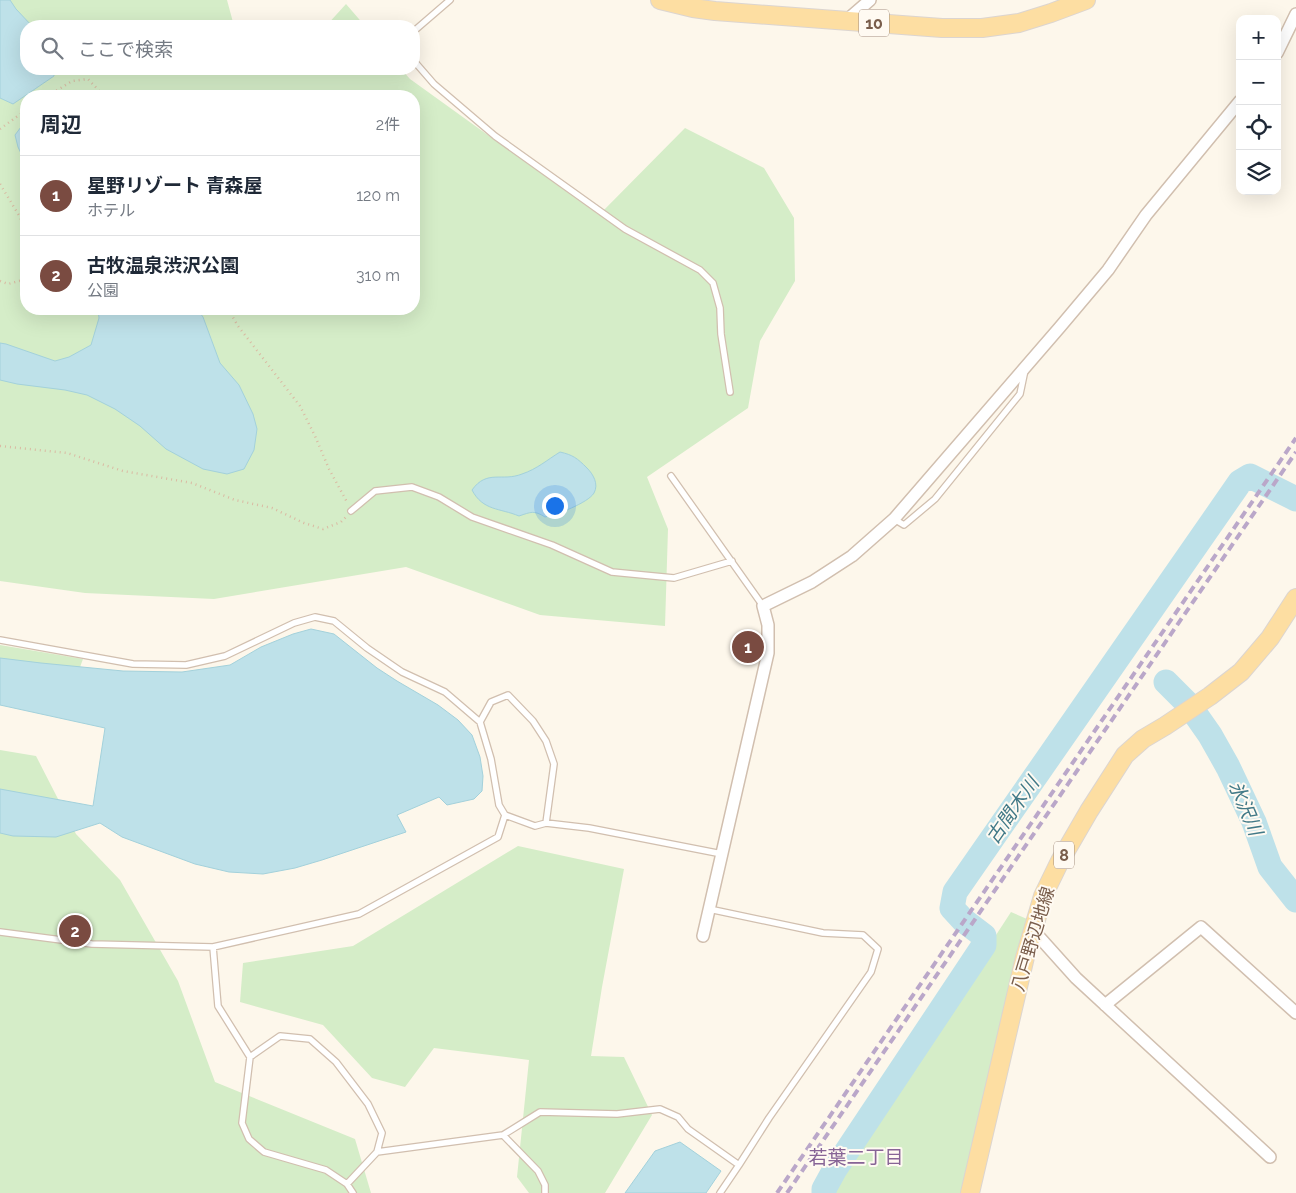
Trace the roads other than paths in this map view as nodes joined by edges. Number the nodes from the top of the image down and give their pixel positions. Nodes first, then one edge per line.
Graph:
1 (450, 0) edge
2 (660, 0) edge
3 (870, 0) edge
4 (1086, 0) edge
5 (1296, 14) edge
6 (847, 20) junction
7 (420, 26) edge
8 (1281, 45) edge
9 (420, 68) edge
10 (1237, 105) edge
11 (1026, 366) junction
12 (730, 392) dead end
13 (671, 476) dead end
14 (352, 510) road end
15 (894, 519) junction
16 (732, 561) junction
17 (1296, 598) edge
18 (763, 606) junction
19 (0, 640) edge
20 (480, 722) junction
21 (505, 815) junction
22 (546, 823) junction
23 (722, 854) junction
24 (709, 909) junction
25 (1032, 929) junction
26 (0, 932) edge
27 (702, 936) dead end
28 (214, 946) junction
29 (1105, 1004) junction
30 (1296, 1013) edge
31 (250, 1057) junction
32 (503, 1135) junction
33 (377, 1152) junction
34 (1270, 1157) dead end
35 (739, 1165) junction
36 (347, 1184) junction
37 (353, 1193) edge
38 (544, 1193) edge
39 (720, 1193) edge
40 (970, 1193) edge

1 - 7 lane
2 - 6 main road, 10
3 - 6 street
4 - 6 main road, 10
5 - 8 street
9 - 12 lane
10 - 11 street
11 - 15 street
11 - 15 lane
13 - 16 lane
14 - 16 lane
15 - 18 street
16 - 18 lane
17 - 25 main road, 八戸野辺地線 / 8
18 - 23 street
19 - 20 lane
20 - 21 lane
20 - 22 lane
21 - 22 lane
21 - 28 lane
22 - 23 lane
23 - 24 street
24 - 27 street
24 - 35 lane
25 - 29 street
25 - 40 main road, 八戸野辺地線 / 8
26 - 28 lane
28 - 31 lane
29 - 30 street
29 - 34 street
31 - 33 lane
31 - 36 lane
32 - 33 lane
32 - 35 lane
32 - 38 lane
33 - 36 lane
35 - 39 lane
36 - 37 lane

